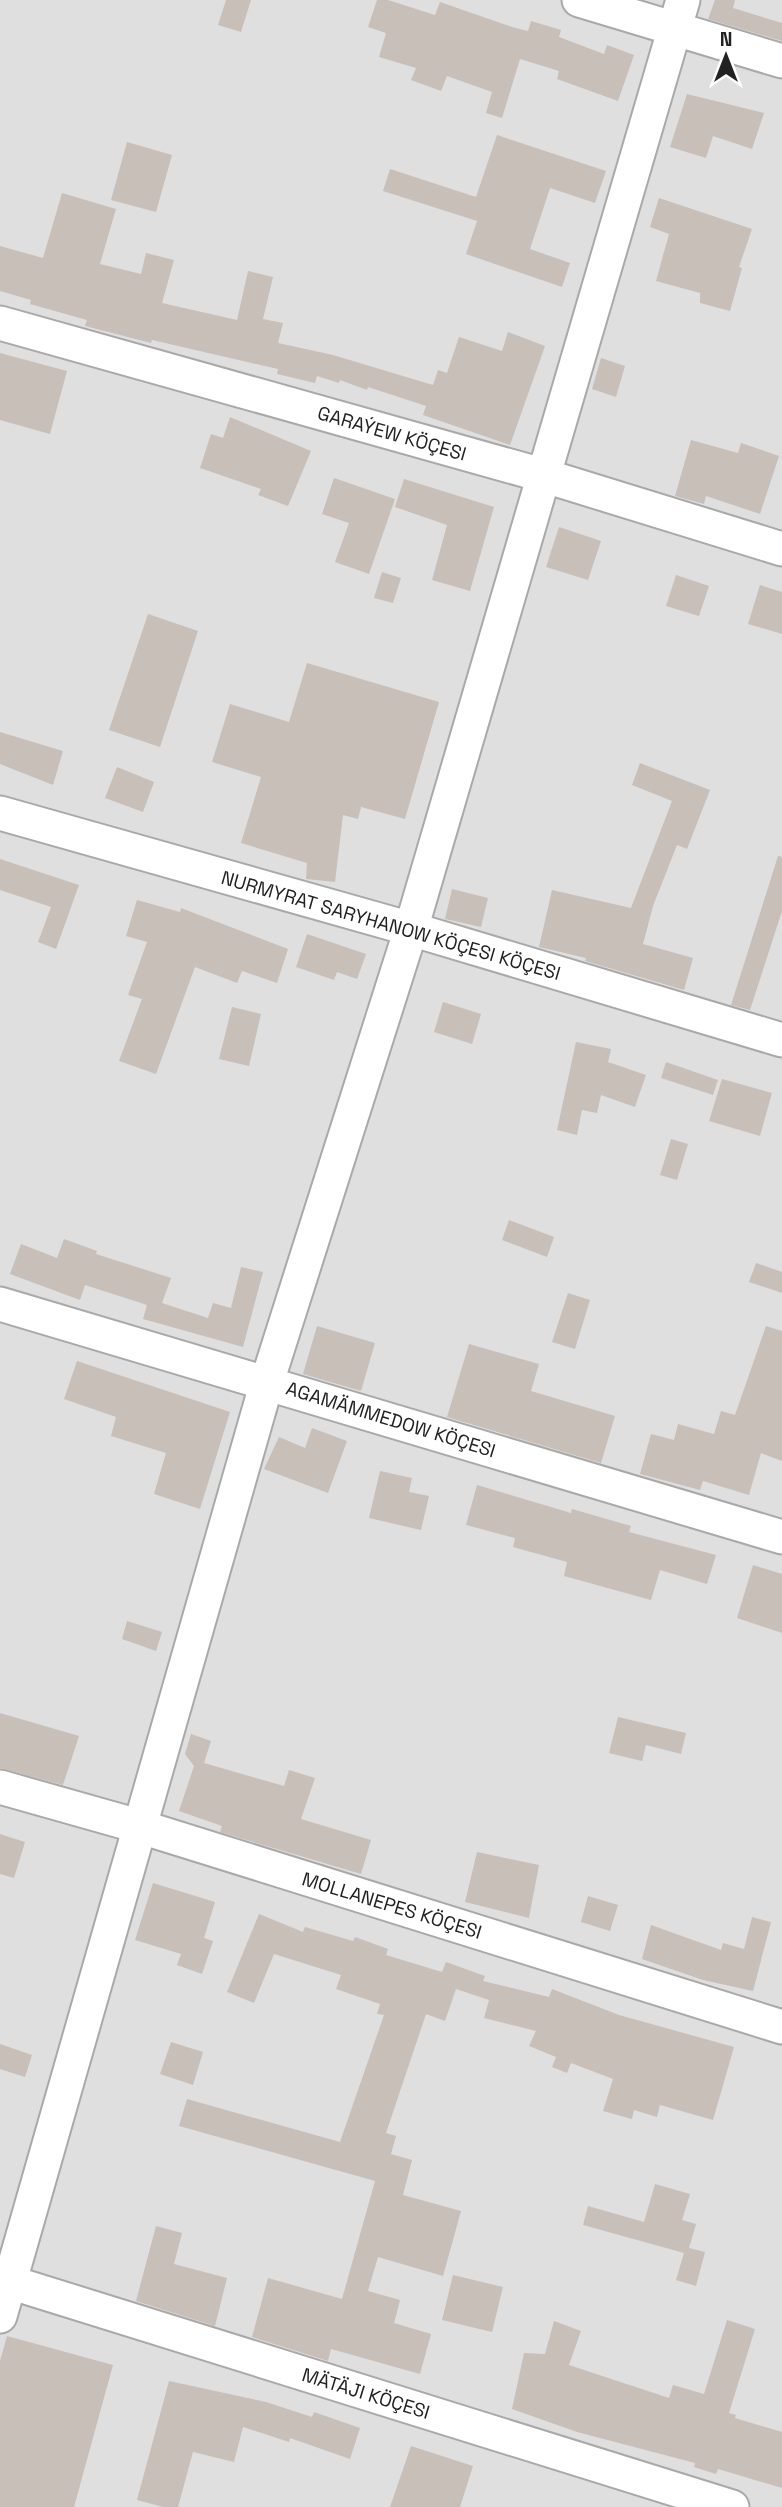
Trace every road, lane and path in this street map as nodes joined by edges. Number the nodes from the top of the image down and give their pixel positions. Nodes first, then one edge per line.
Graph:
1 (579, 0) edge
2 (679, 13) edge
3 (782, 61) edge
4 (0, 323) edge
5 (542, 475) junction
6 (782, 549) edge
7 (0, 813) edge
8 (411, 929) junction
9 (782, 1040) edge
10 (0, 1304) edge
11 (267, 1382) junction
12 (782, 1537) edge
13 (0, 1787) edge
14 (138, 1826) junction
15 (782, 2027) edge
16 (5, 2280) edge
17 (0, 2316) edge
18 (732, 2507) edge

1 - 2 street
2 - 3 street
2 - 5 street
4 - 5 street, GARAÝEW KÖÇESI
5 - 6 street, GARAÝEW KÖÇESI
5 - 8 street
7 - 8 street, NURMYRAT SARYHANOW KÖÇESI KÖÇESI
8 - 9 street, NURMYRAT SARYHANOW KÖÇESI KÖÇESI
8 - 11 street
10 - 11 street, AGAMÄMMEDOW KÖÇESI
11 - 12 street, AGAMÄMMEDOW KÖÇESI
11 - 14 street
13 - 14 street, MOLLANEPES KÖÇESI
14 - 15 street, MOLLANEPES KÖÇESI
14 - 16 street
16 - 17 street
16 - 18 street, MÄTÄJI KÖÇESI

